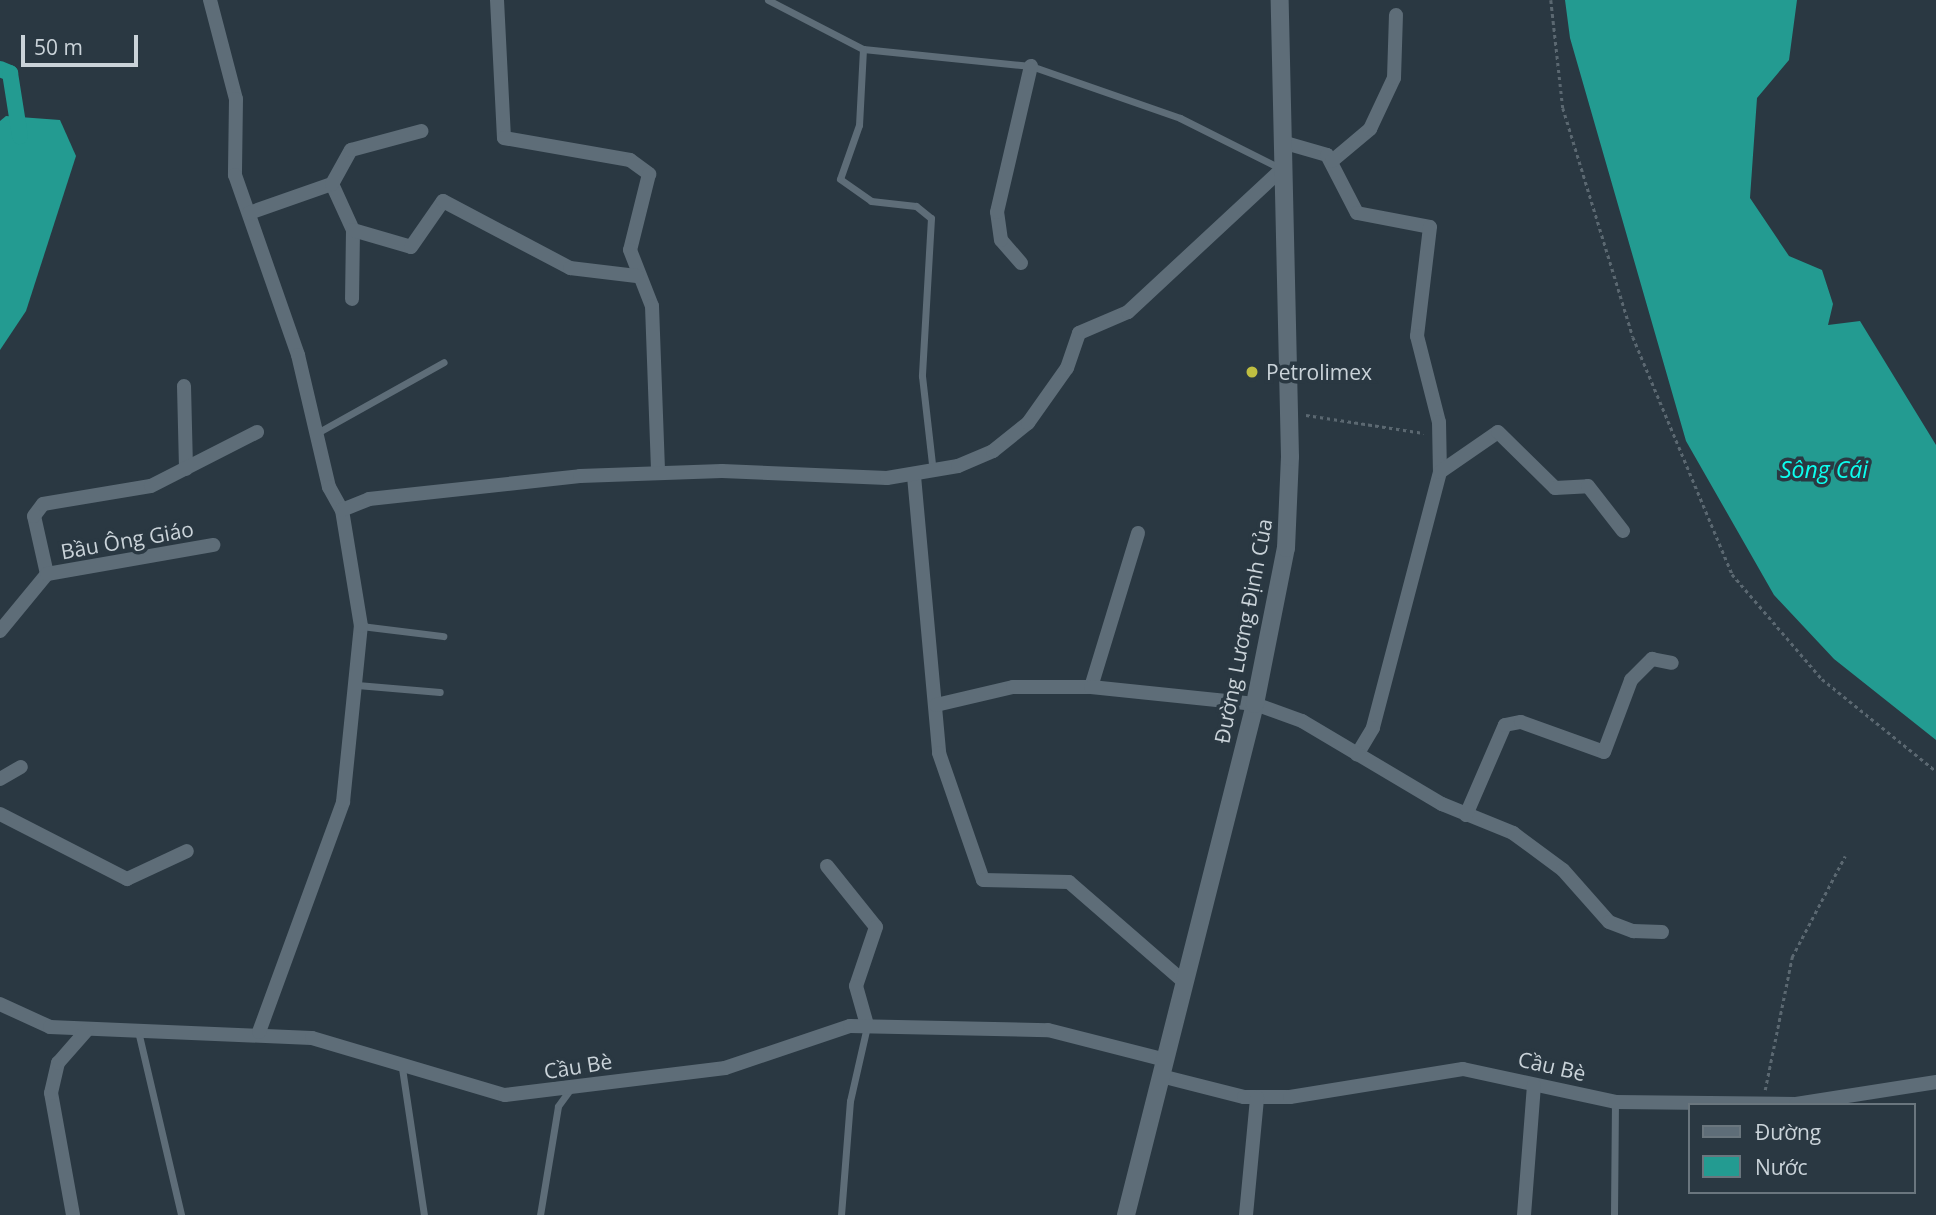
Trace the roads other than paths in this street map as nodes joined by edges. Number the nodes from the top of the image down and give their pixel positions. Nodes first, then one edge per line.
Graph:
1 (210, 0) edge
2 (497, 0) edge
3 (768, 0) edge
4 (1280, 0) edge
5 (1396, 15) dead end
6 (863, 48) junction
7 (1031, 65) junction
8 (422, 131) dead end
9 (1282, 142) junction
10 (1332, 161) junction
11 (1282, 169) junction
12 (332, 184) junction
13 (248, 213) junction
14 (354, 230) junction
15 (1021, 263) dead end
16 (637, 276) junction
17 (352, 299) dead end
18 (444, 362) dead end
19 (184, 386) dead end
20 (257, 432) dead end
21 (317, 433) junction
22 (187, 470) junction
23 (658, 472) junction
24 (933, 472) junction
25 (1440, 472) junction
26 (914, 476) junction
27 (342, 510) junction
28 (1623, 531) dead end
29 (1138, 533) dead end
30 (214, 545) dead end
31 (47, 575) junction
32 (361, 626) junction
33 (0, 631) edge
34 (443, 636) dead end
35 (1672, 663) dead end
36 (357, 685) junction
37 (1091, 687) junction
38 (440, 692) dead end
39 (1255, 704) junction
40 (936, 705) junction
41 (1357, 755) junction
42 (21, 767) dead end
43 (0, 779) edge
44 (0, 814) edge
45 (1466, 814) junction
46 (187, 851) dead end
47 (827, 866) dead end
48 (1662, 932) dead end
49 (1185, 984) junction
50 (0, 1003) edge
51 (867, 1025) junction
52 (87, 1030) junction
53 (138, 1030) junction
54 (259, 1032) junction
55 (402, 1068) junction
56 (1163, 1068) junction
57 (1936, 1082) edge
58 (1534, 1085) junction
59 (572, 1087) junction
60 (1257, 1097) junction
61 (1615, 1102) junction
62 (1761, 1103) edge
63 (1802, 1103) edge
64 (73, 1215) edge
65 (181, 1215) edge
66 (424, 1215) edge
67 (540, 1215) edge
68 (841, 1215) edge
69 (1126, 1215) edge
70 (1246, 1215) edge
71 (1524, 1215) edge
72 (1614, 1215) edge

1 - 13 street
2 - 16 street
3 - 6 lane
4 - 9 street, Đường Lương Định Của
5 - 10 street
6 - 7 lane
6 - 24 lane
7 - 11 lane
7 - 15 street
8 - 12 street
9 - 10 street
9 - 11 street, Đường Lương Định Của
10 - 25 street
11 - 24 street
11 - 39 street, Đường Lương Định Của
12 - 13 street
12 - 14 street
13 - 21 street
14 - 16 street
14 - 17 street
16 - 23 street
18 - 21 lane
19 - 22 street
20 - 22 street, Bầu Ông Giáo
21 - 27 street
22 - 31 street, Bầu Ông Giáo
23 - 26 street
23 - 27 street
24 - 26 street
25 - 28 street
25 - 41 street
26 - 40 street
27 - 32 street
29 - 37 street
30 - 31 street, Bầu Ông Giáo
31 - 33 street, Bầu Ông Giáo
32 - 34 lane
32 - 36 street
35 - 45 street
36 - 38 lane
36 - 54 street
37 - 39 street
37 - 40 street
39 - 41 street
39 - 49 street, Đường Lương Định Của
40 - 49 street
41 - 45 street
42 - 43 street
44 - 46 street
45 - 48 street
47 - 51 street
49 - 56 street, Đường Lương Định Của
50 - 52 street, Cầu Bè
51 - 56 street, Cầu Bè
51 - 59 street, Cầu Bè
51 - 68 lane
52 - 53 street, Cầu Bè
52 - 64 street
53 - 54 street, Cầu Bè
53 - 65 lane
54 - 55 street, Cầu Bè
55 - 59 street, Cầu Bè
55 - 66 lane
56 - 60 street, Cầu Bè
56 - 69 street, Đường Lương Định Của
57 - 63 street, Cầu Bè
58 - 60 street, Cầu Bè
58 - 61 street, Cầu Bè
58 - 71 street
59 - 67 lane
60 - 70 street
61 - 62 street, Cầu Bè
61 - 72 lane

